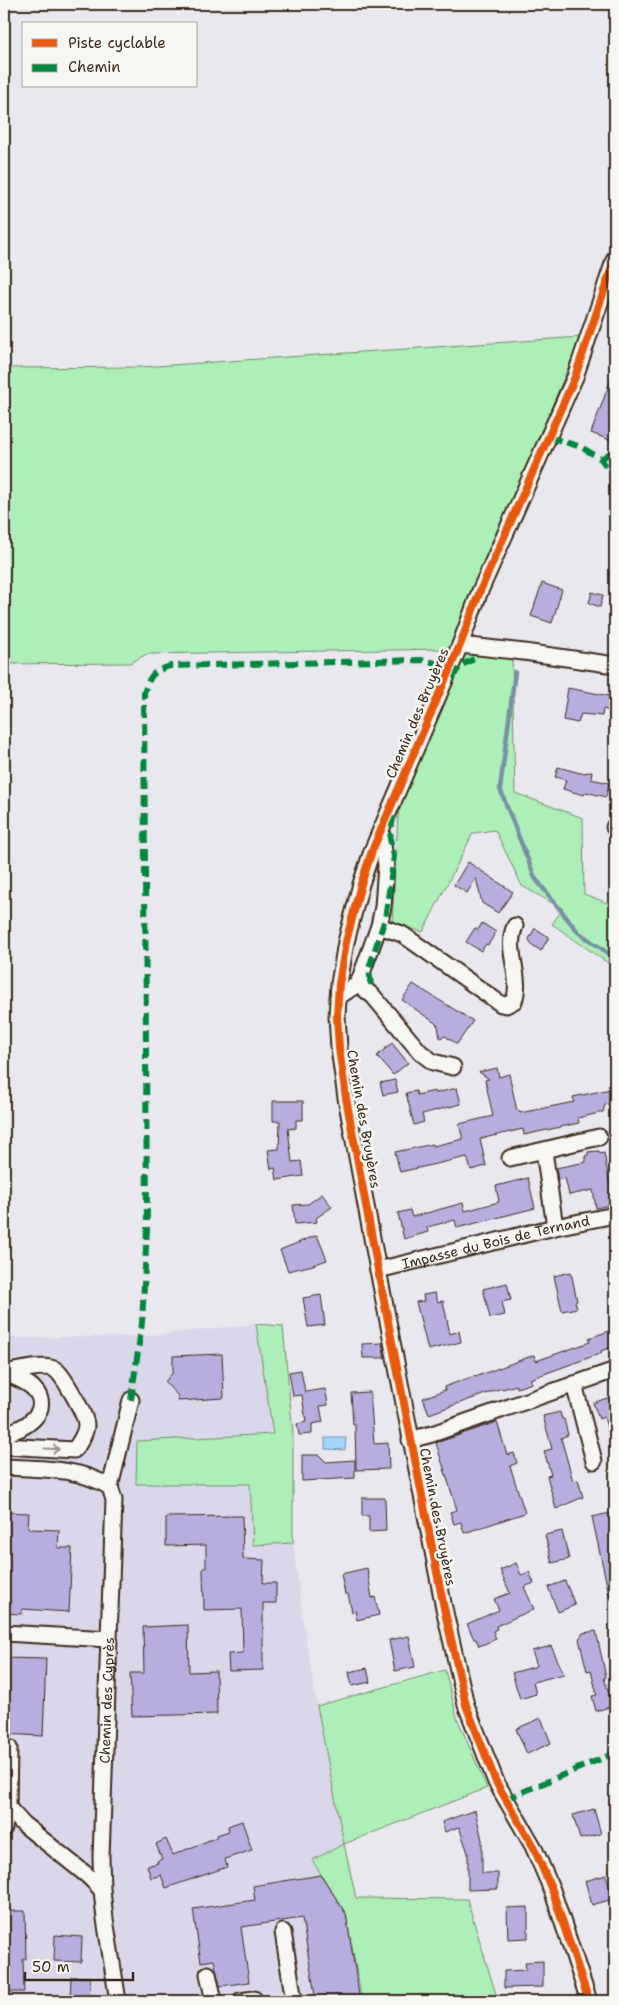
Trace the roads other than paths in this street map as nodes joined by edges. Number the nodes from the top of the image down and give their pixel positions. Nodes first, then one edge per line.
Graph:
1 (615, 258) edge
2 (460, 645) junction
3 (615, 665) edge
4 (381, 829) junction
5 (379, 926) junction
6 (514, 926) dead end
7 (358, 984) junction
8 (338, 997) junction
9 (453, 1067) dead end
10 (598, 1137) dead end
11 (544, 1151) junction
12 (510, 1158) dead end
13 (615, 1216) edge
14 (555, 1227) junction
15 (378, 1270) junction
16 (615, 1370) edge
17 (5, 1372) edge
18 (574, 1384) junction
19 (131, 1400) dead end
20 (4, 1433) edge
21 (410, 1440) junction
22 (4, 1446) edge
23 (594, 1461) dead end
24 (4, 1467) edge
25 (110, 1487) junction
26 (4, 1633) edge
27 (109, 1638) junction
28 (9, 1748) dead end
29 (6, 1805) edge
30 (4, 1828) edge
31 (102, 1890) junction
32 (283, 1932) dead end
33 (208, 1974) dead end
34 (118, 2001) edge
35 (214, 2001) edge
36 (294, 2001) edge
37 (589, 2001) edge

1 - 2 street, Chemin des Bruyères
2 - 3 street
2 - 4 street, Chemin des Bruyères
4 - 5 street
4 - 8 street, Chemin des Bruyères
5 - 6 street
5 - 7 street
7 - 8 street
7 - 9 street
8 - 15 street, Chemin des Bruyères
10 - 11 street
11 - 12 street
11 - 14 street
13 - 14 street, Impasse du Bois de Ternand
14 - 15 street, Impasse du Bois de Ternand
15 - 21 street, Chemin des Bruyères
16 - 18 street
17 - 20 street
22 -> 17 street
18 - 21 street
18 - 23 street
19 - 25 street, Chemin des Cyprès
21 - 37 street, Chemin des Bruyères
24 - 25 street
25 - 27 street, Chemin des Cyprès
26 - 27 street
27 - 31 street, Chemin des Cyprès
28 - 29 street
29 - 30 street
29 - 31 street
31 - 34 street, Chemin des Cyprès
32 - 36 street
33 - 35 street

